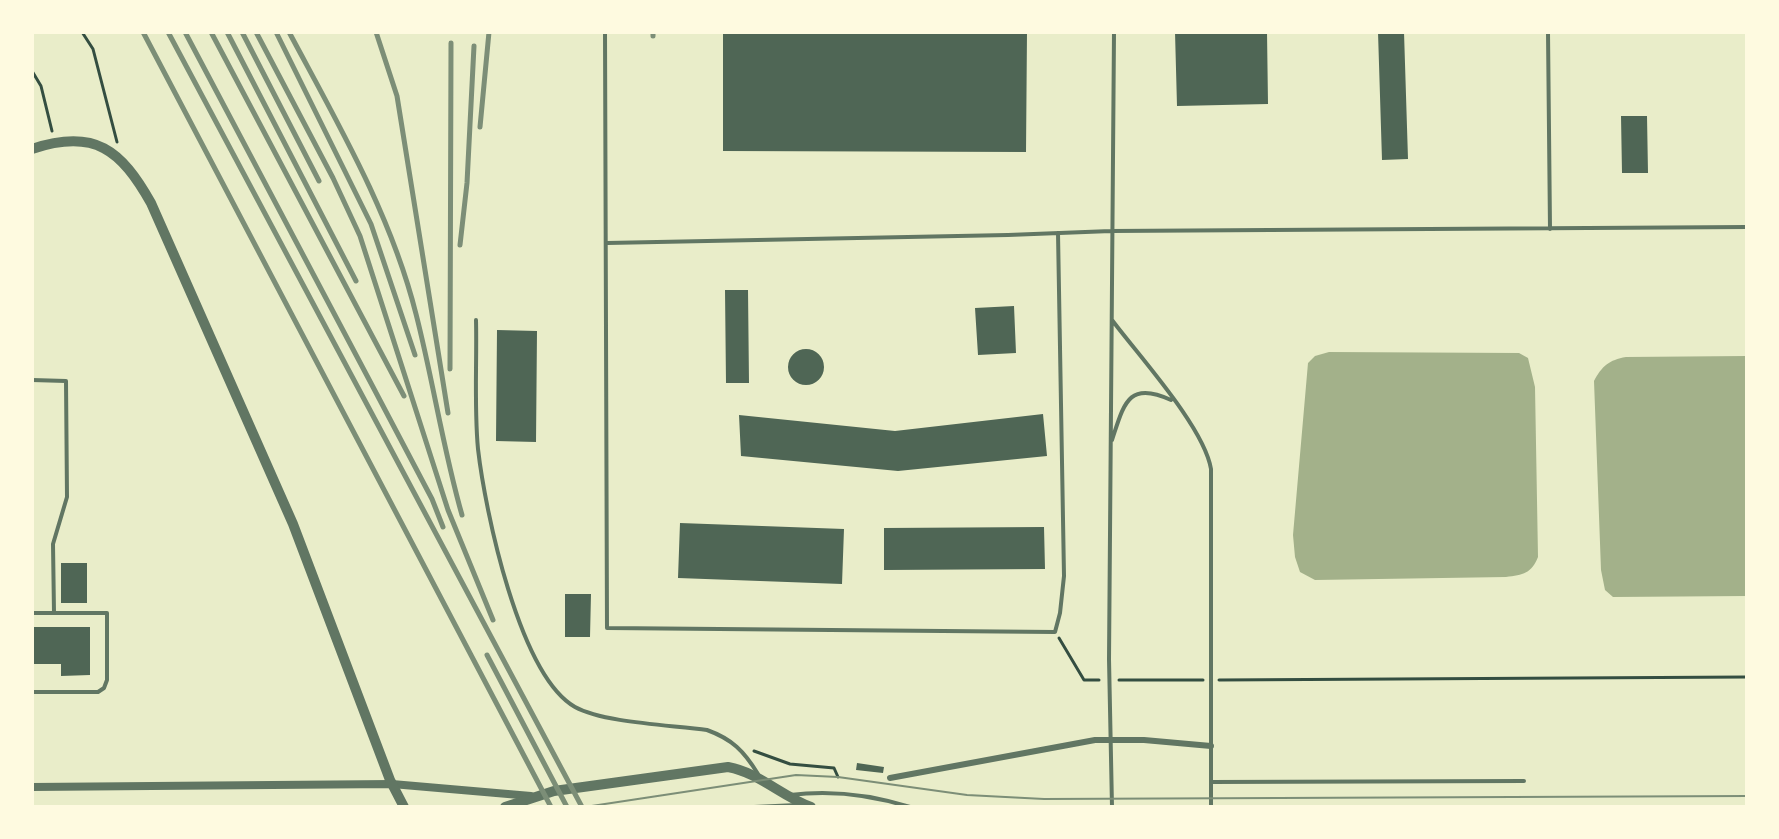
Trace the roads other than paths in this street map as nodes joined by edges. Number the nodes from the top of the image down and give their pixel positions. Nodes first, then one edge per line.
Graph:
1 (605, 32) edge
2 (1114, 32) edge
3 (1548, 32) edge
4 (32, 149) edge
5 (1747, 227) edge
6 (1550, 229) junction
7 (1111, 231) junction
8 (1058, 233) junction
9 (607, 243) junction
10 (1111, 318) junction
11 (476, 320) dead end
12 (32, 380) edge
13 (1173, 401) junction
14 (1110, 447) junction
15 (32, 613) edge
16 (54, 613) junction
17 (32, 692) edge
18 (1211, 746) junction
19 (890, 778) dead end
20 (761, 779) junction
21 (1524, 781) dead end
22 (1210, 782) junction
23 (392, 784) junction
24 (32, 787) edge
25 (785, 795) junction
26 (531, 796) junction
27 (404, 807) edge
28 (505, 807) edge
29 (754, 807) edge
30 (808, 807) edge
31 (910, 807) edge
32 (1112, 807) edge
33 (1211, 807) edge

1 - 9 lane
2 - 7 lane
3 - 6 lane
4 - 23 street
5 - 6 lane
6 - 7 lane
7 - 8 lane
7 - 10 lane
8 - 9 lane
8 - 9 lane
10 - 13 lane
10 - 14 lane
11 - 20 lane
12 - 16 lane
13 - 14 lane
13 - 18 lane
14 - 32 lane
15 - 16 lane
16 - 17 lane
18 - 19 street
18 - 22 lane
20 - 25 street
20 - 26 street
21 - 22 lane
22 - 33 lane
23 - 24 street
23 - 26 street
23 - 27 street
25 - 30 street
25 - 31 lane
26 - 28 street
29 - 30 lane

